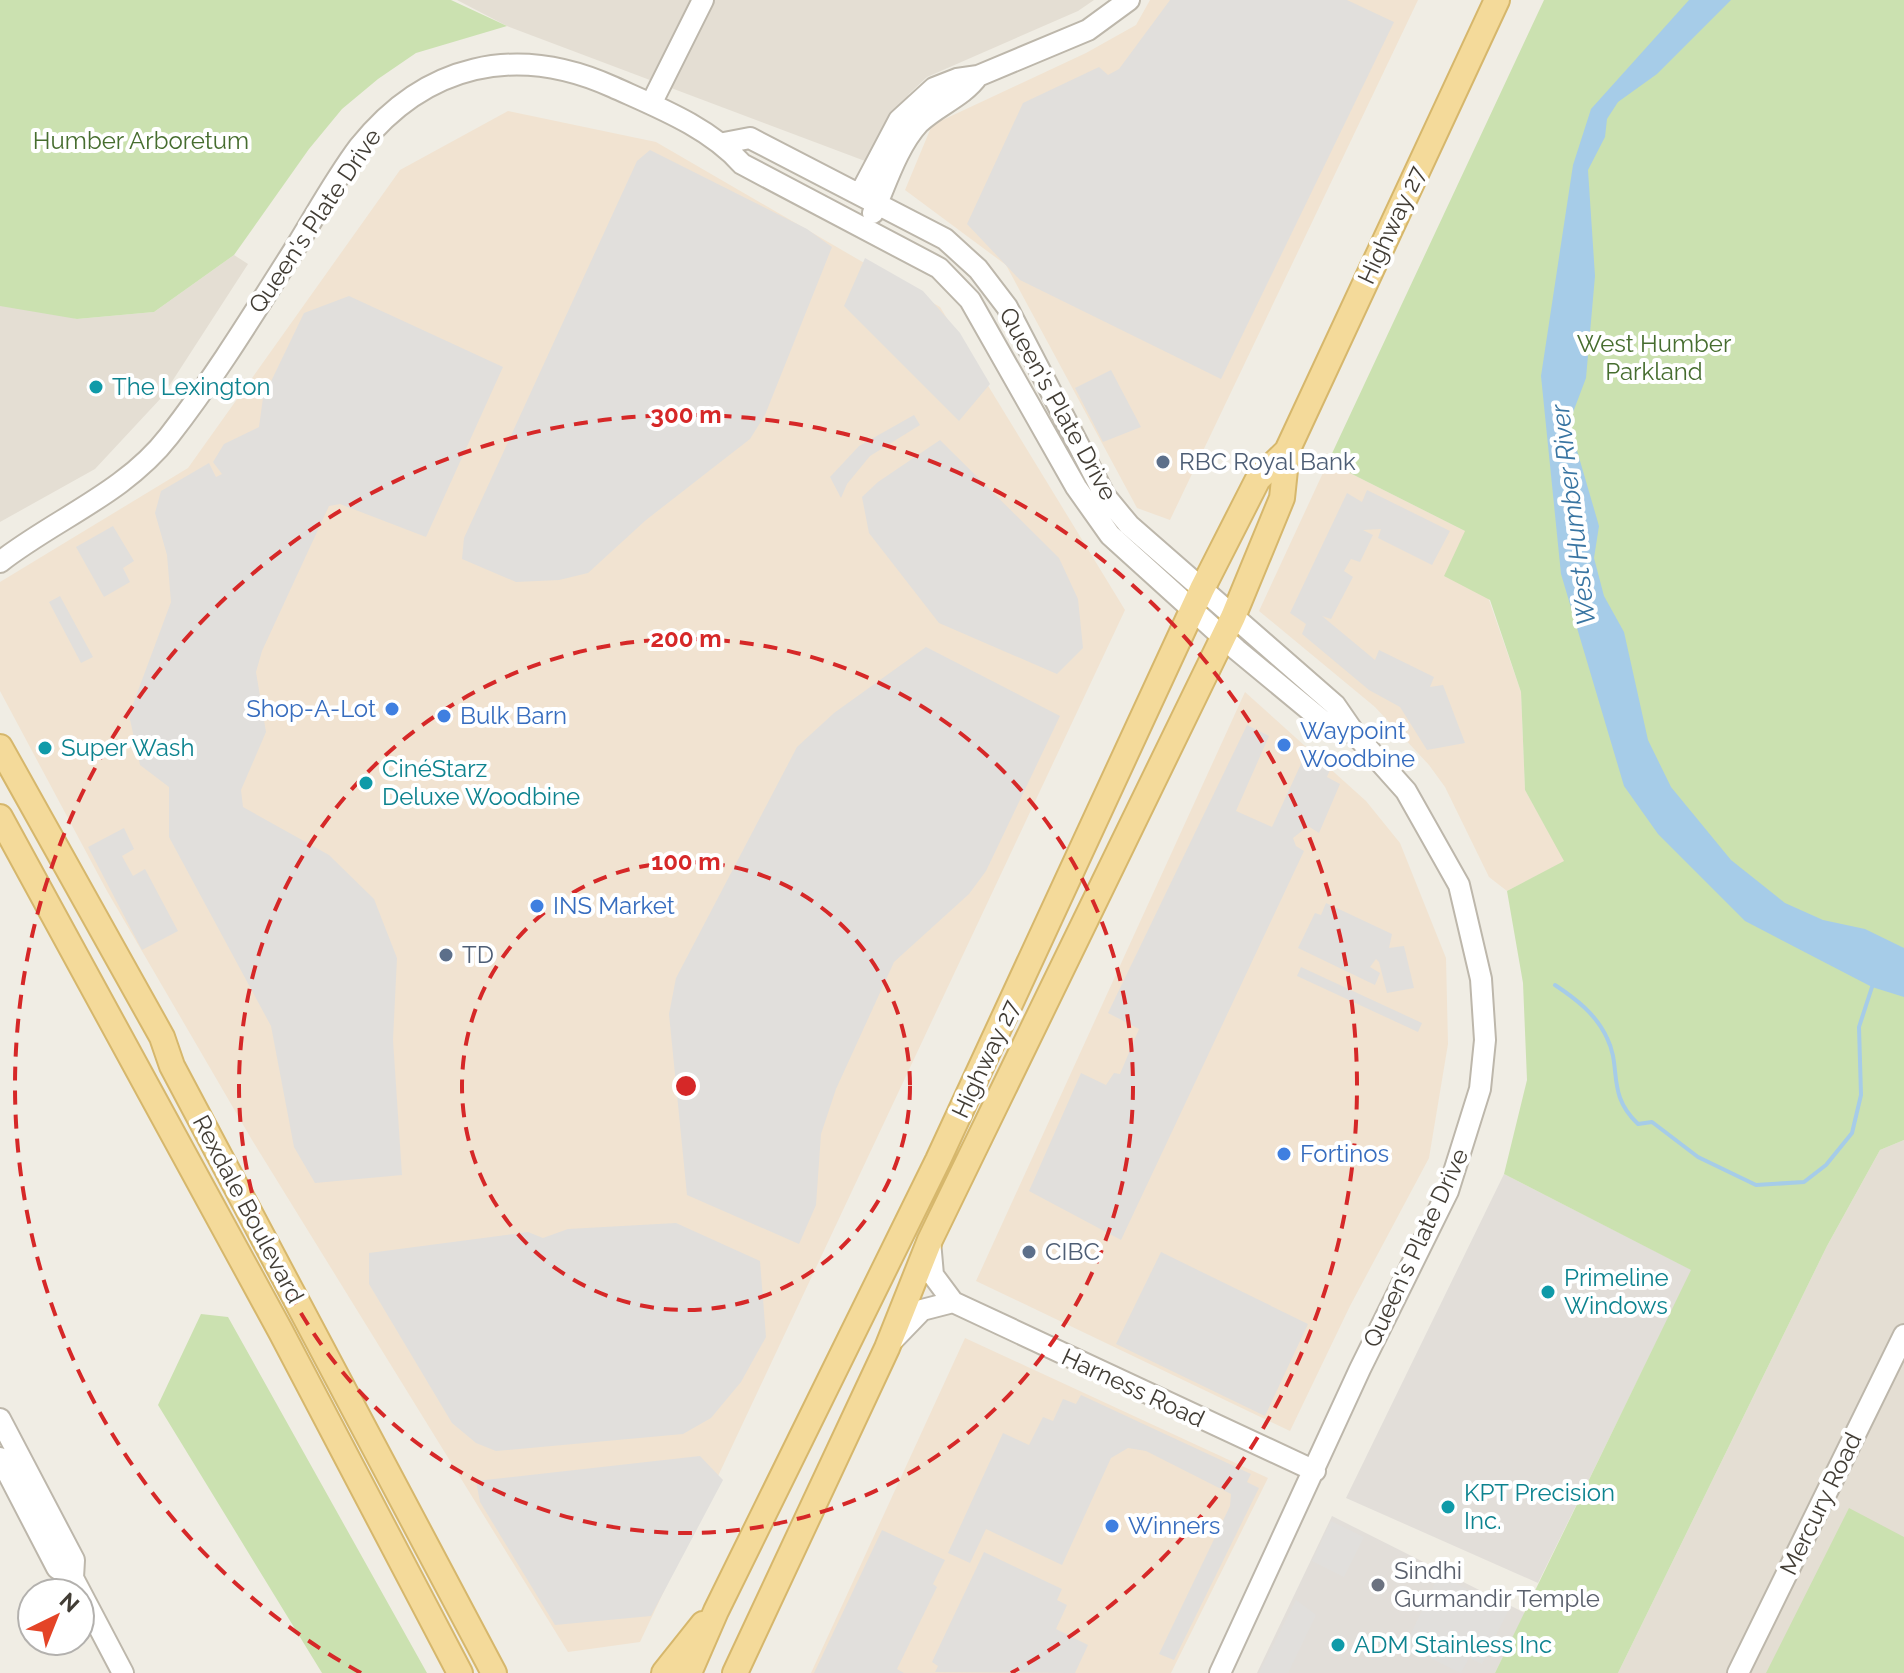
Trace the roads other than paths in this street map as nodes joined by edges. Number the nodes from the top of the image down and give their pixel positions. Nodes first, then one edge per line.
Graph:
1 (1129, 0) edge
2 (1497, 0) edge
3 (695, 3) edge
4 (651, 104) junction
5 (724, 143) junction
6 (869, 199) junction
7 (867, 228) junction
8 (1047, 387) junction
9 (1026, 399) junction
10 (1287, 451) junction
11 (9, 547) edge
12 (0, 562) edge
13 (1198, 600) junction
14 (1228, 627) junction
15 (0, 747) edge
16 (0, 817) edge
17 (930, 1240) junction
18 (953, 1302) junction
19 (1904, 1335) edge
20 (887, 1348) junction
21 (0, 1419) edge
22 (0, 1458) edge
23 (1315, 1471) junction
24 (71, 1577) edge
25 (73, 1577) edge
26 (716, 1611) junction
27 (96, 1622) edge
28 (471, 1630) junction
29 (123, 1673) edge
30 (460, 1673) edge
31 (494, 1673) edge
32 (510, 1673) edge
33 (664, 1673) edge
34 (689, 1673) edge
35 (735, 1673) edge
36 (1220, 1673) edge
37 (1738, 1673) edge

1 - 6 street
2 - 10 main road, Highway 27
3 - 4 street
4 - 5 street, Queen's Plate Drive
4 - 11 street, Queen's Plate Drive
5 - 6 street, Queen's Plate Drive
5 - 7 street, Queen's Plate Drive
6 - 7 street
6 - 8 street, Queen's Plate Drive
7 - 9 street, Queen's Plate Drive
8 - 9 street
8 - 13 street, Queen's Plate Drive
9 - 13 street, Queen's Plate Drive
10 - 13 main road, Highway 27
10 - 14 main road, Highway 27
11 - 12 street, Queen's Plate Drive
13 - 14 street, Queen's Plate Drive
13 - 26 main road, Highway 27
14 - 17 main road, Highway 27
14 - 23 street, Queen's Plate Drive
15 - 28 main road, Rexdale Boulevard
16 - 30 main road, Rexdale Boulevard
17 - 18 street
17 - 20 main road, Highway 27
18 - 20 street
18 - 23 street, Harness Road
19 - 37 street, Mercury Road
20 - 35 main road, Highway 27
21 - 25 street
22 - 24 street
23 - 36 street, Queen's Plate Drive
26 - 33 main road
26 - 34 main road, Highway 27
27 - 29 street
28 - 31 main road, Rexdale Boulevard
28 - 32 main road

